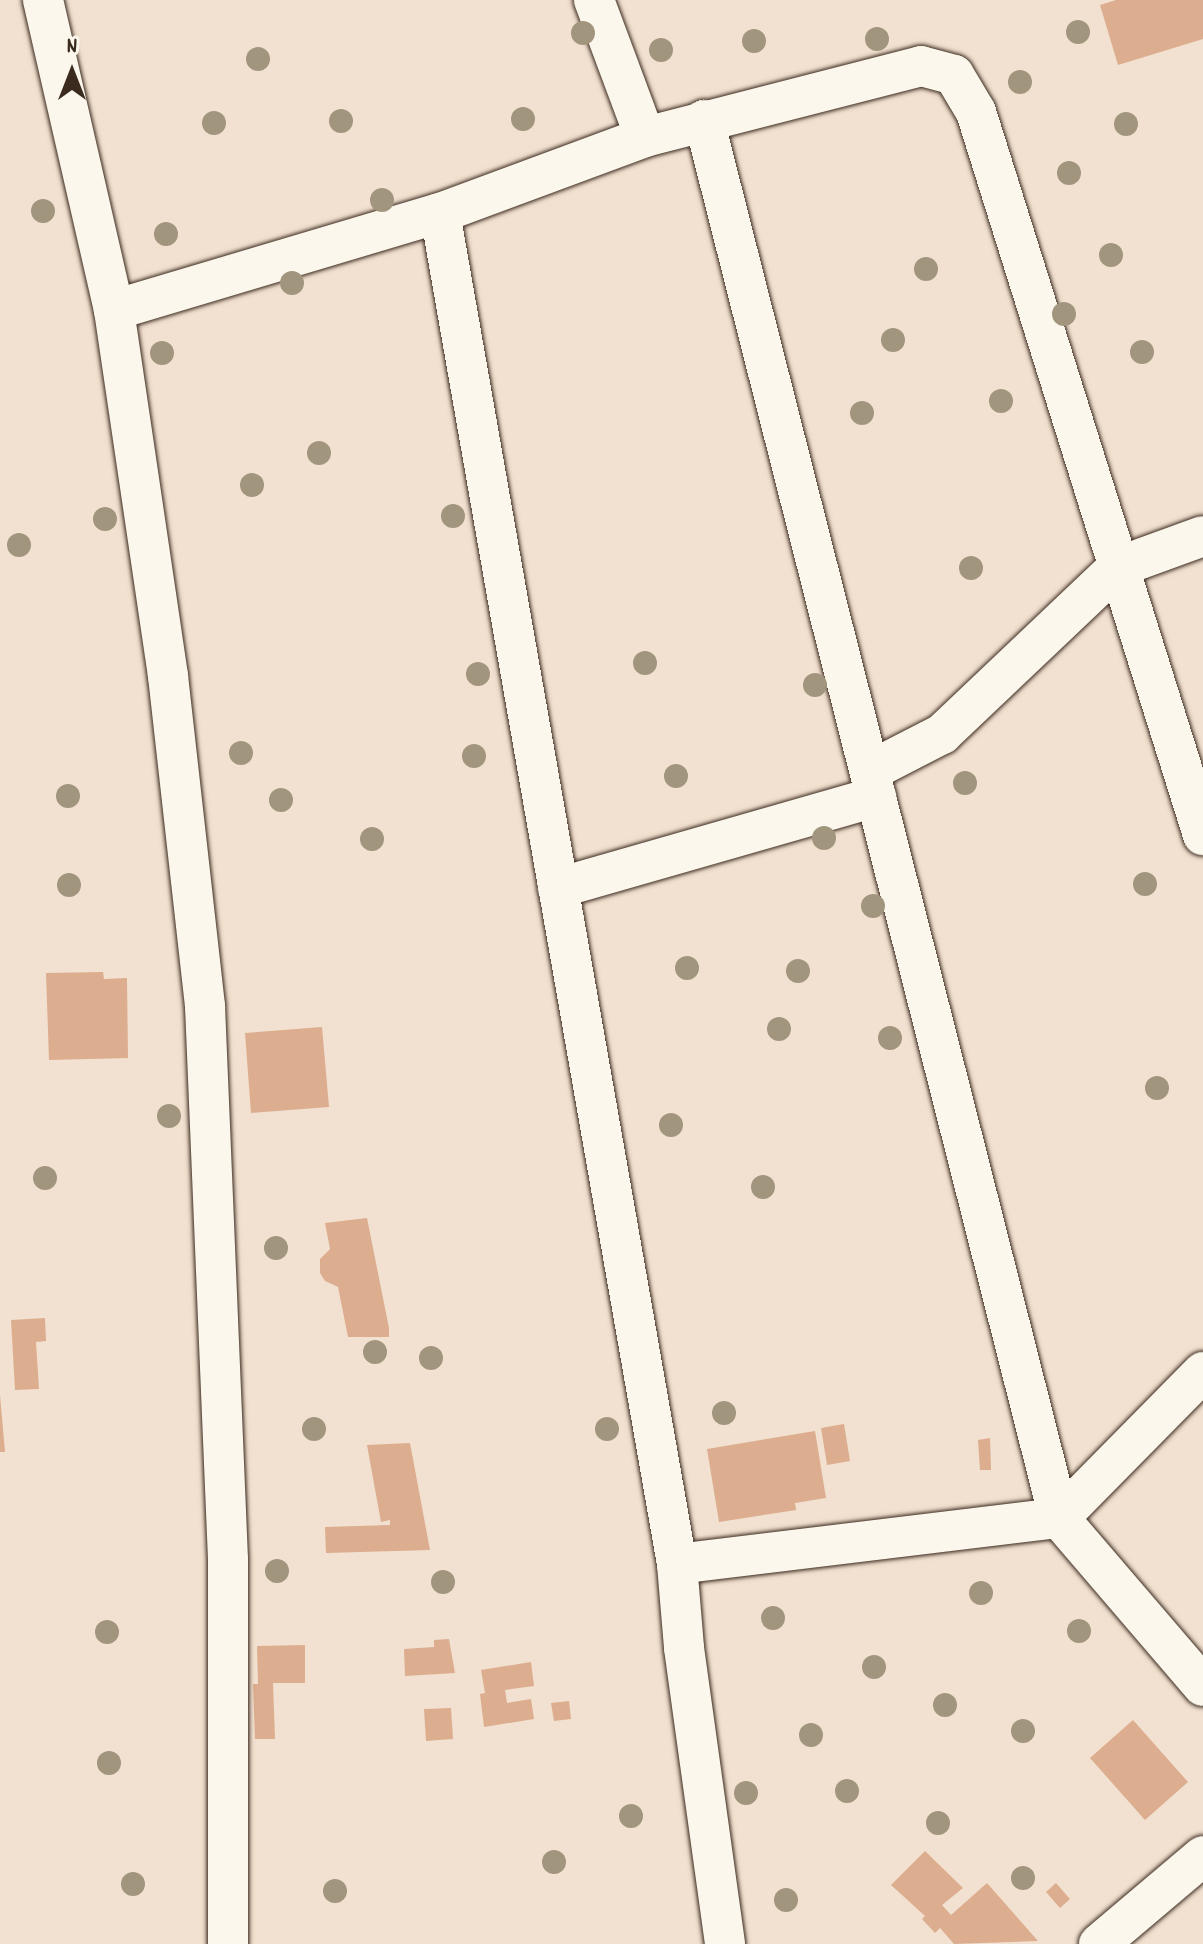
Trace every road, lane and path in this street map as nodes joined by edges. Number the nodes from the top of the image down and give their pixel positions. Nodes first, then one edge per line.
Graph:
1 (43, 0) edge
2 (594, 0) edge
3 (704, 120) junction
4 (645, 137) junction
5 (440, 213) junction
6 (114, 310) junction
7 (1203, 536) edge
8 (1118, 567) junction
9 (873, 784) junction
10 (1203, 835) edge
11 (558, 888) junction
12 (1203, 1372) edge
13 (1059, 1518) junction
14 (677, 1564) junction
15 (1203, 1686) edge
16 (1203, 1856) edge
17 (1114, 1939) edge
18 (228, 1944) edge
19 (725, 1944) edge

1 - 6 street
2 - 4 street
3 - 4 street
3 - 8 street
3 - 9 street
4 - 5 street
5 - 6 street
5 - 11 street
6 - 18 street
7 - 8 street
8 - 9 street
8 - 10 street
9 - 11 street
9 - 13 street
11 - 14 street
12 - 13 street
13 - 14 street
13 - 15 street
14 - 19 street
16 - 17 street

